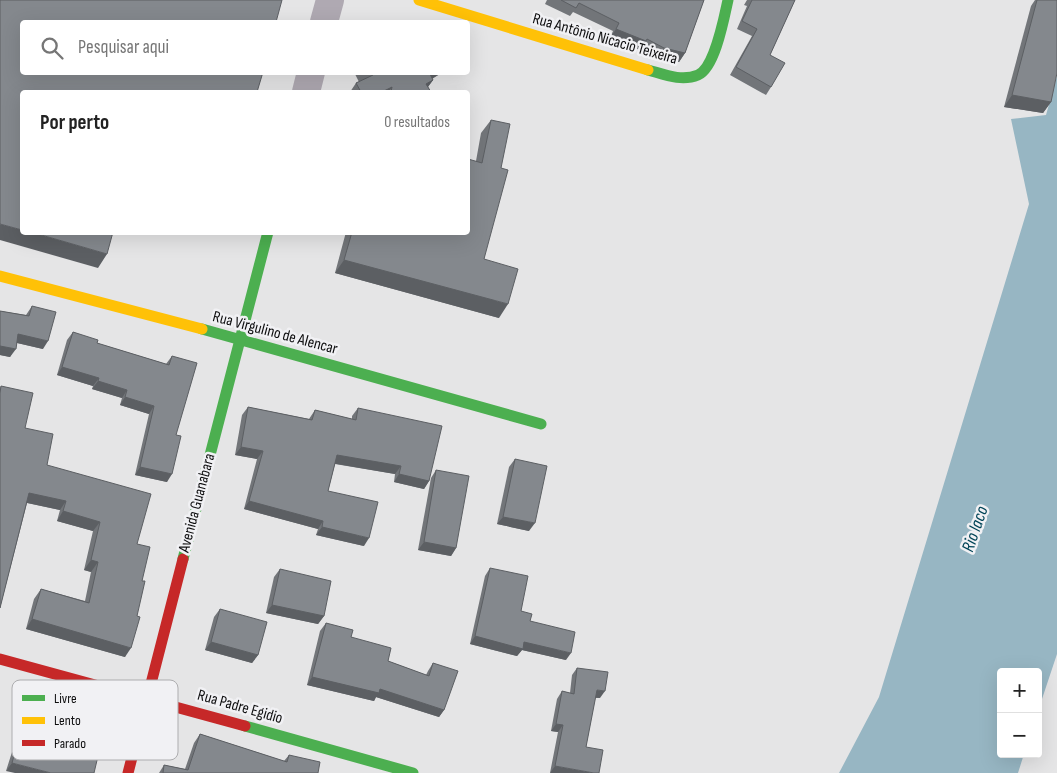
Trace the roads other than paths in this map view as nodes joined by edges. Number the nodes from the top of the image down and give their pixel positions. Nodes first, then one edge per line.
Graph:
1 (330, 0) edge
2 (419, 0) edge
3 (728, 0) edge
4 (325, 20) edge
5 (310, 75) edge
6 (306, 90) edge
7 (267, 235) edge
8 (0, 276) edge
9 (240, 339) junction
10 (541, 424) dead end
11 (0, 659) edge
12 (79, 680) edge
13 (152, 680) edge
14 (178, 707) edge
15 (131, 760) edge
16 (128, 773) edge
17 (413, 773) edge

1 - 4 street
2 - 3 street, Rua Antônio Nicacio Teixeira
5 - 6 street
7 - 9 street, Avenida Guanabara
8 - 9 street, Rua Virgulino de Alencar
9 - 10 street, Rua Virgulino de Alencar
9 - 13 street, Avenida Guanabara
11 - 12 street, Rua Padre Egidio
14 - 17 street, Rua Padre Egidio
15 - 16 street, Avenida Guanabara

